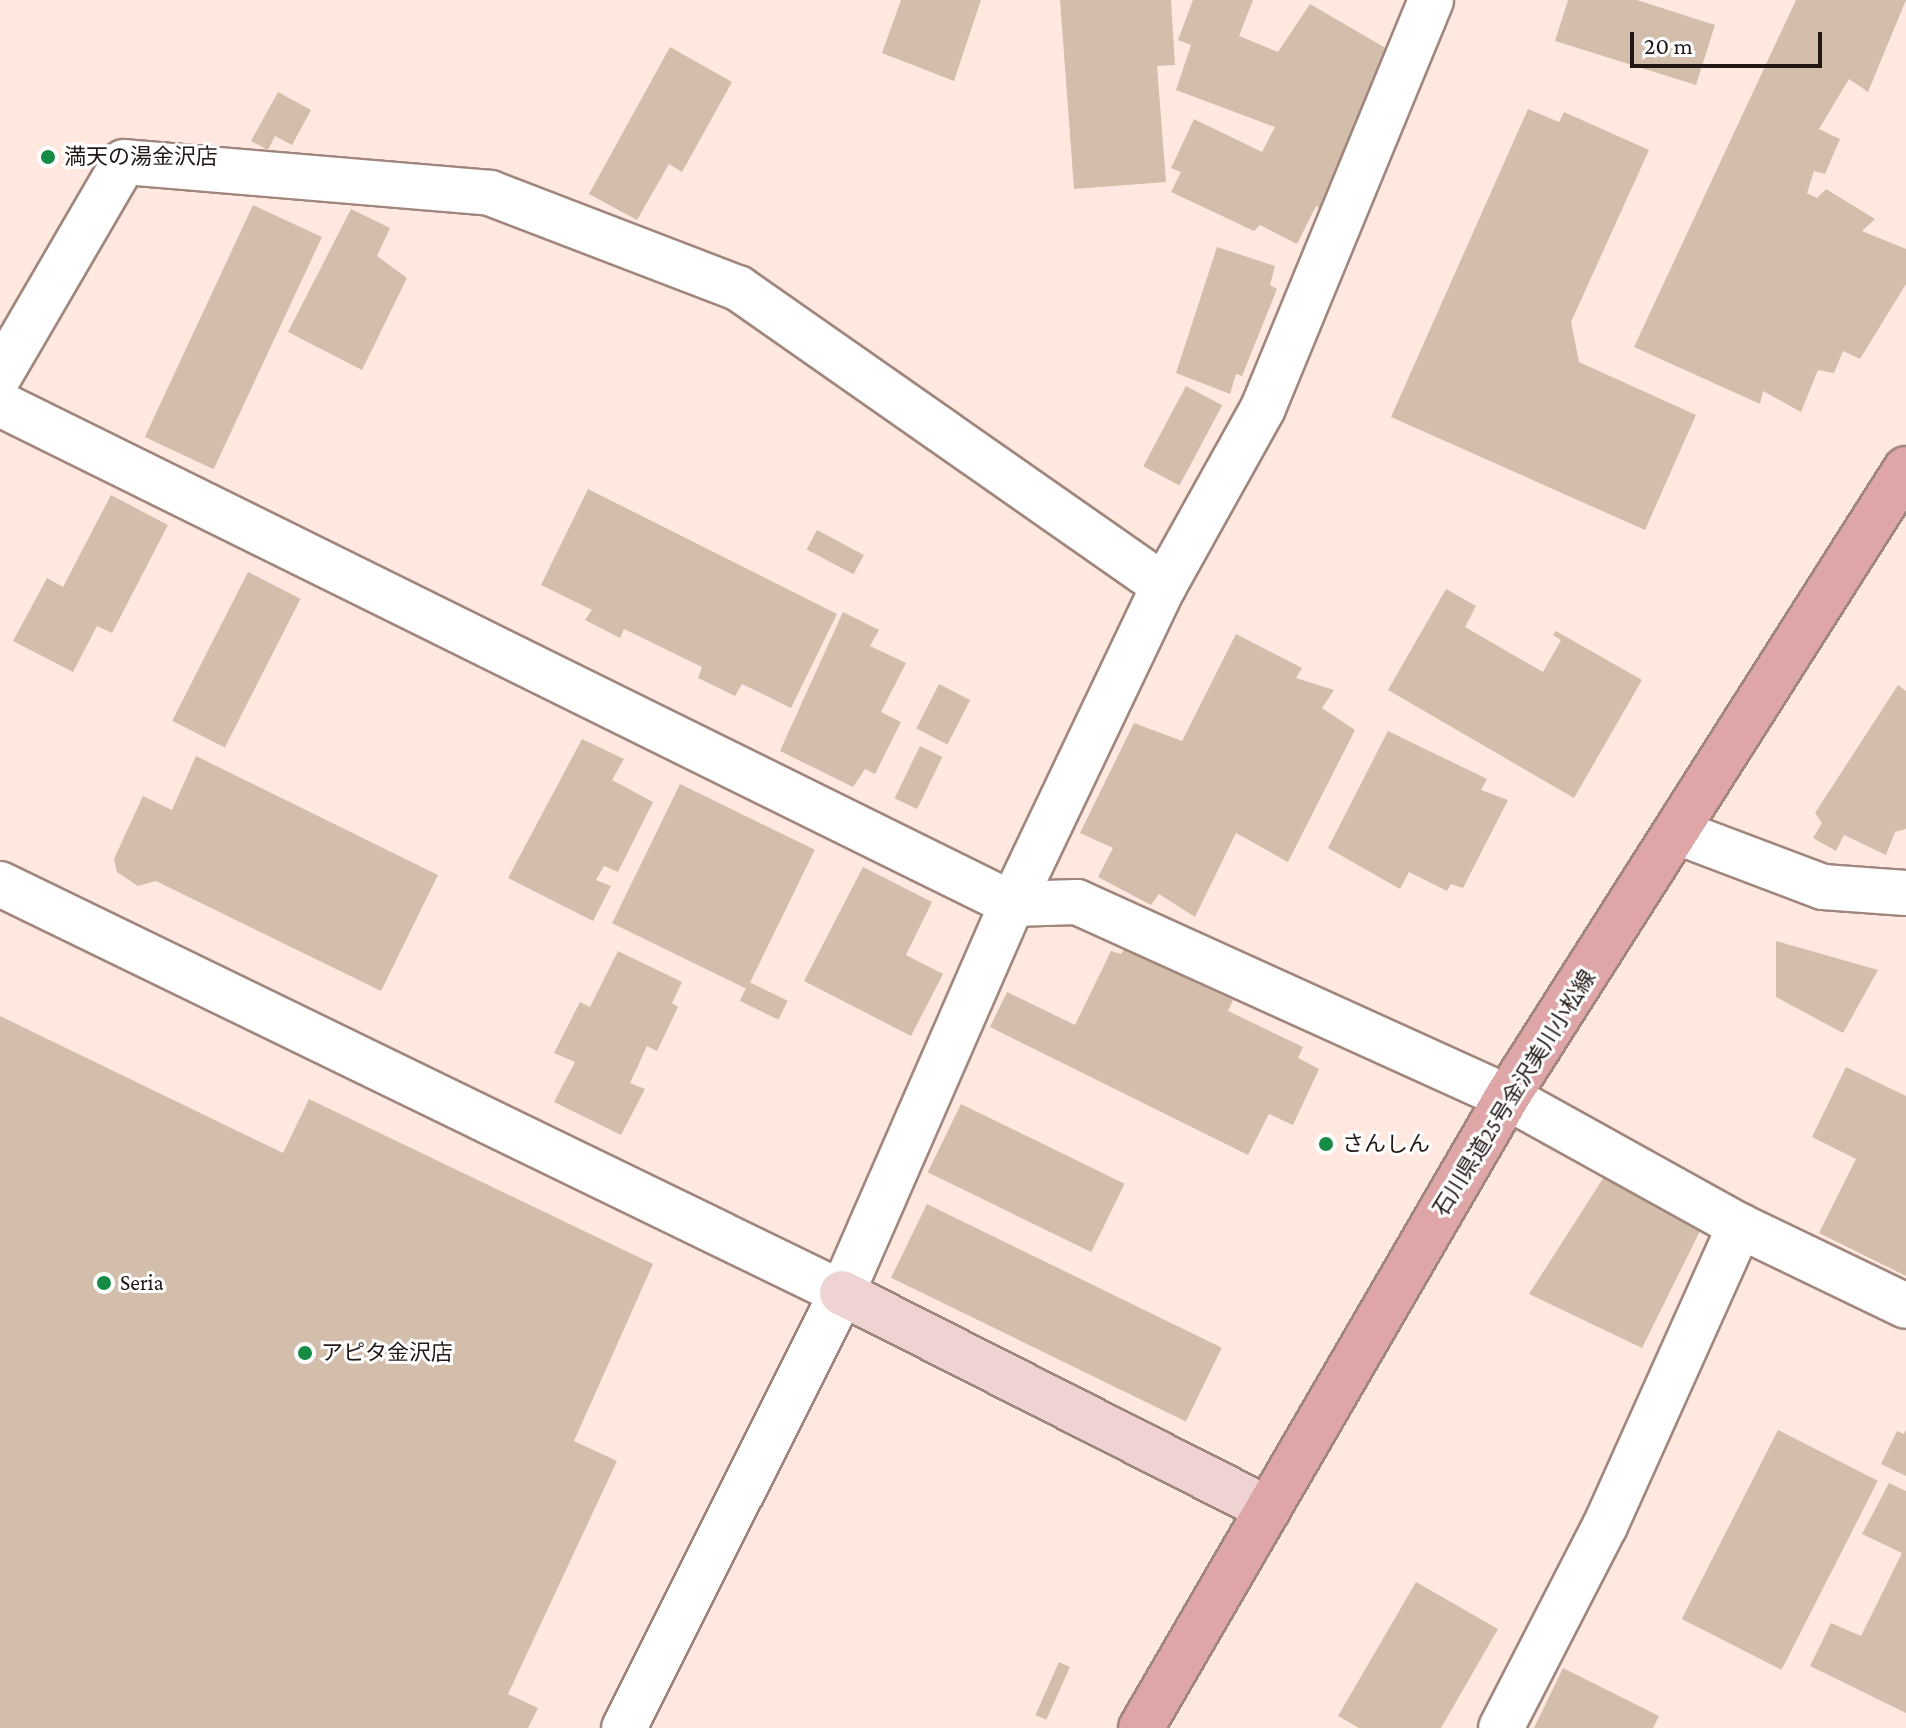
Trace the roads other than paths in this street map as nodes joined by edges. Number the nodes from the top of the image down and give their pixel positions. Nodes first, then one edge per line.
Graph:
1 (1431, 0) edge
2 (0, 375) edge
3 (0, 404) edge
4 (1906, 469) edge
5 (1164, 586) junction
6 (1680, 833) junction
7 (0, 884) edge
8 (1906, 893) edge
9 (1012, 904) junction
10 (1507, 1097) junction
11 (1740, 1226) junction
12 (842, 1293) junction
13 (1906, 1306) edge
14 (1268, 1509) junction
15 (624, 1728) edge
16 (1141, 1728) edge
17 (1501, 1728) edge

1 - 5 street
2 - 5 street
3 - 9 street
4 - 6 main road, 石川県道25号金沢美川小松線
5 - 9 street
6 - 8 street
6 - 10 main road, 石川県道25号金沢美川小松線
7 - 12 street
9 - 10 street
9 - 12 street
10 - 11 street
10 - 14 main road, 石川県道25号金沢美川小松線
11 - 13 street
11 - 17 street
12 - 14 street
12 - 15 street
14 - 16 main road, 石川県道25号金沢美川小松線

